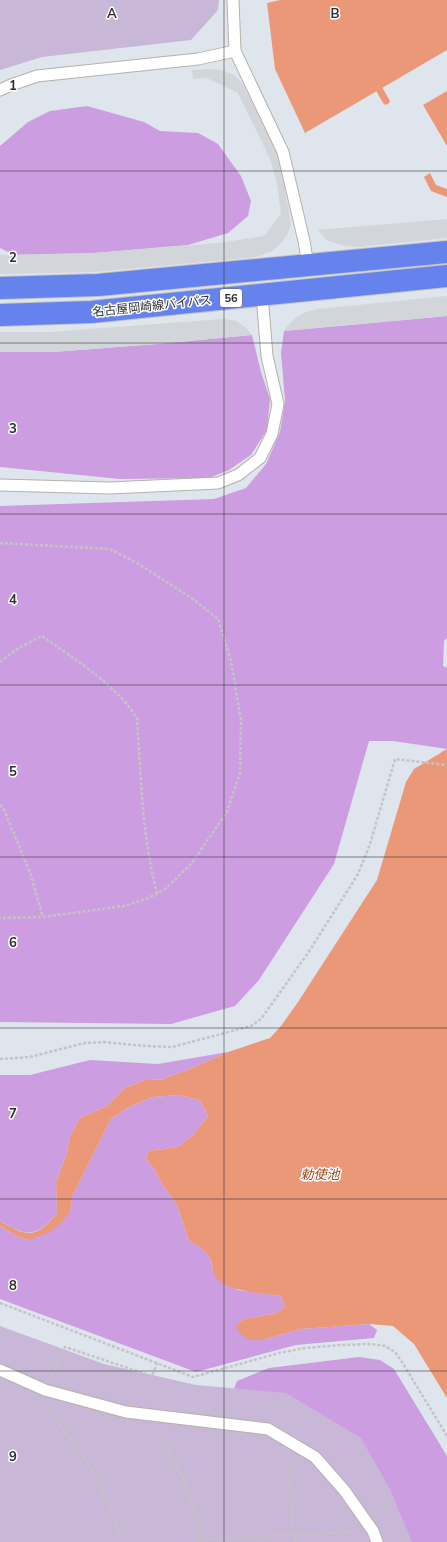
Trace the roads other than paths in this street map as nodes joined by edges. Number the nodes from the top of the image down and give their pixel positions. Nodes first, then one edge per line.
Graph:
1 (233, 0) edge
2 (235, 51) junction
3 (0, 90) edge
4 (447, 252) edge
5 (308, 265) junction
6 (447, 276) edge
7 (7, 288) edge
8 (262, 295) junction
9 (8, 316) edge
10 (0, 485) edge
11 (0, 1370) edge
12 (377, 1542) edge

1 - 2 lane
2 - 3 lane
2 - 5 lane
4 - 5 main road, 名古屋岡崎線バイパス / 56
5 - 7 main road, 名古屋岡崎線バイパス / 56
6 - 8 main road, 名古屋岡崎線バイパス / 56
8 - 9 main road, 名古屋岡崎線バイパス / 56
8 - 10 lane
11 - 12 lane

